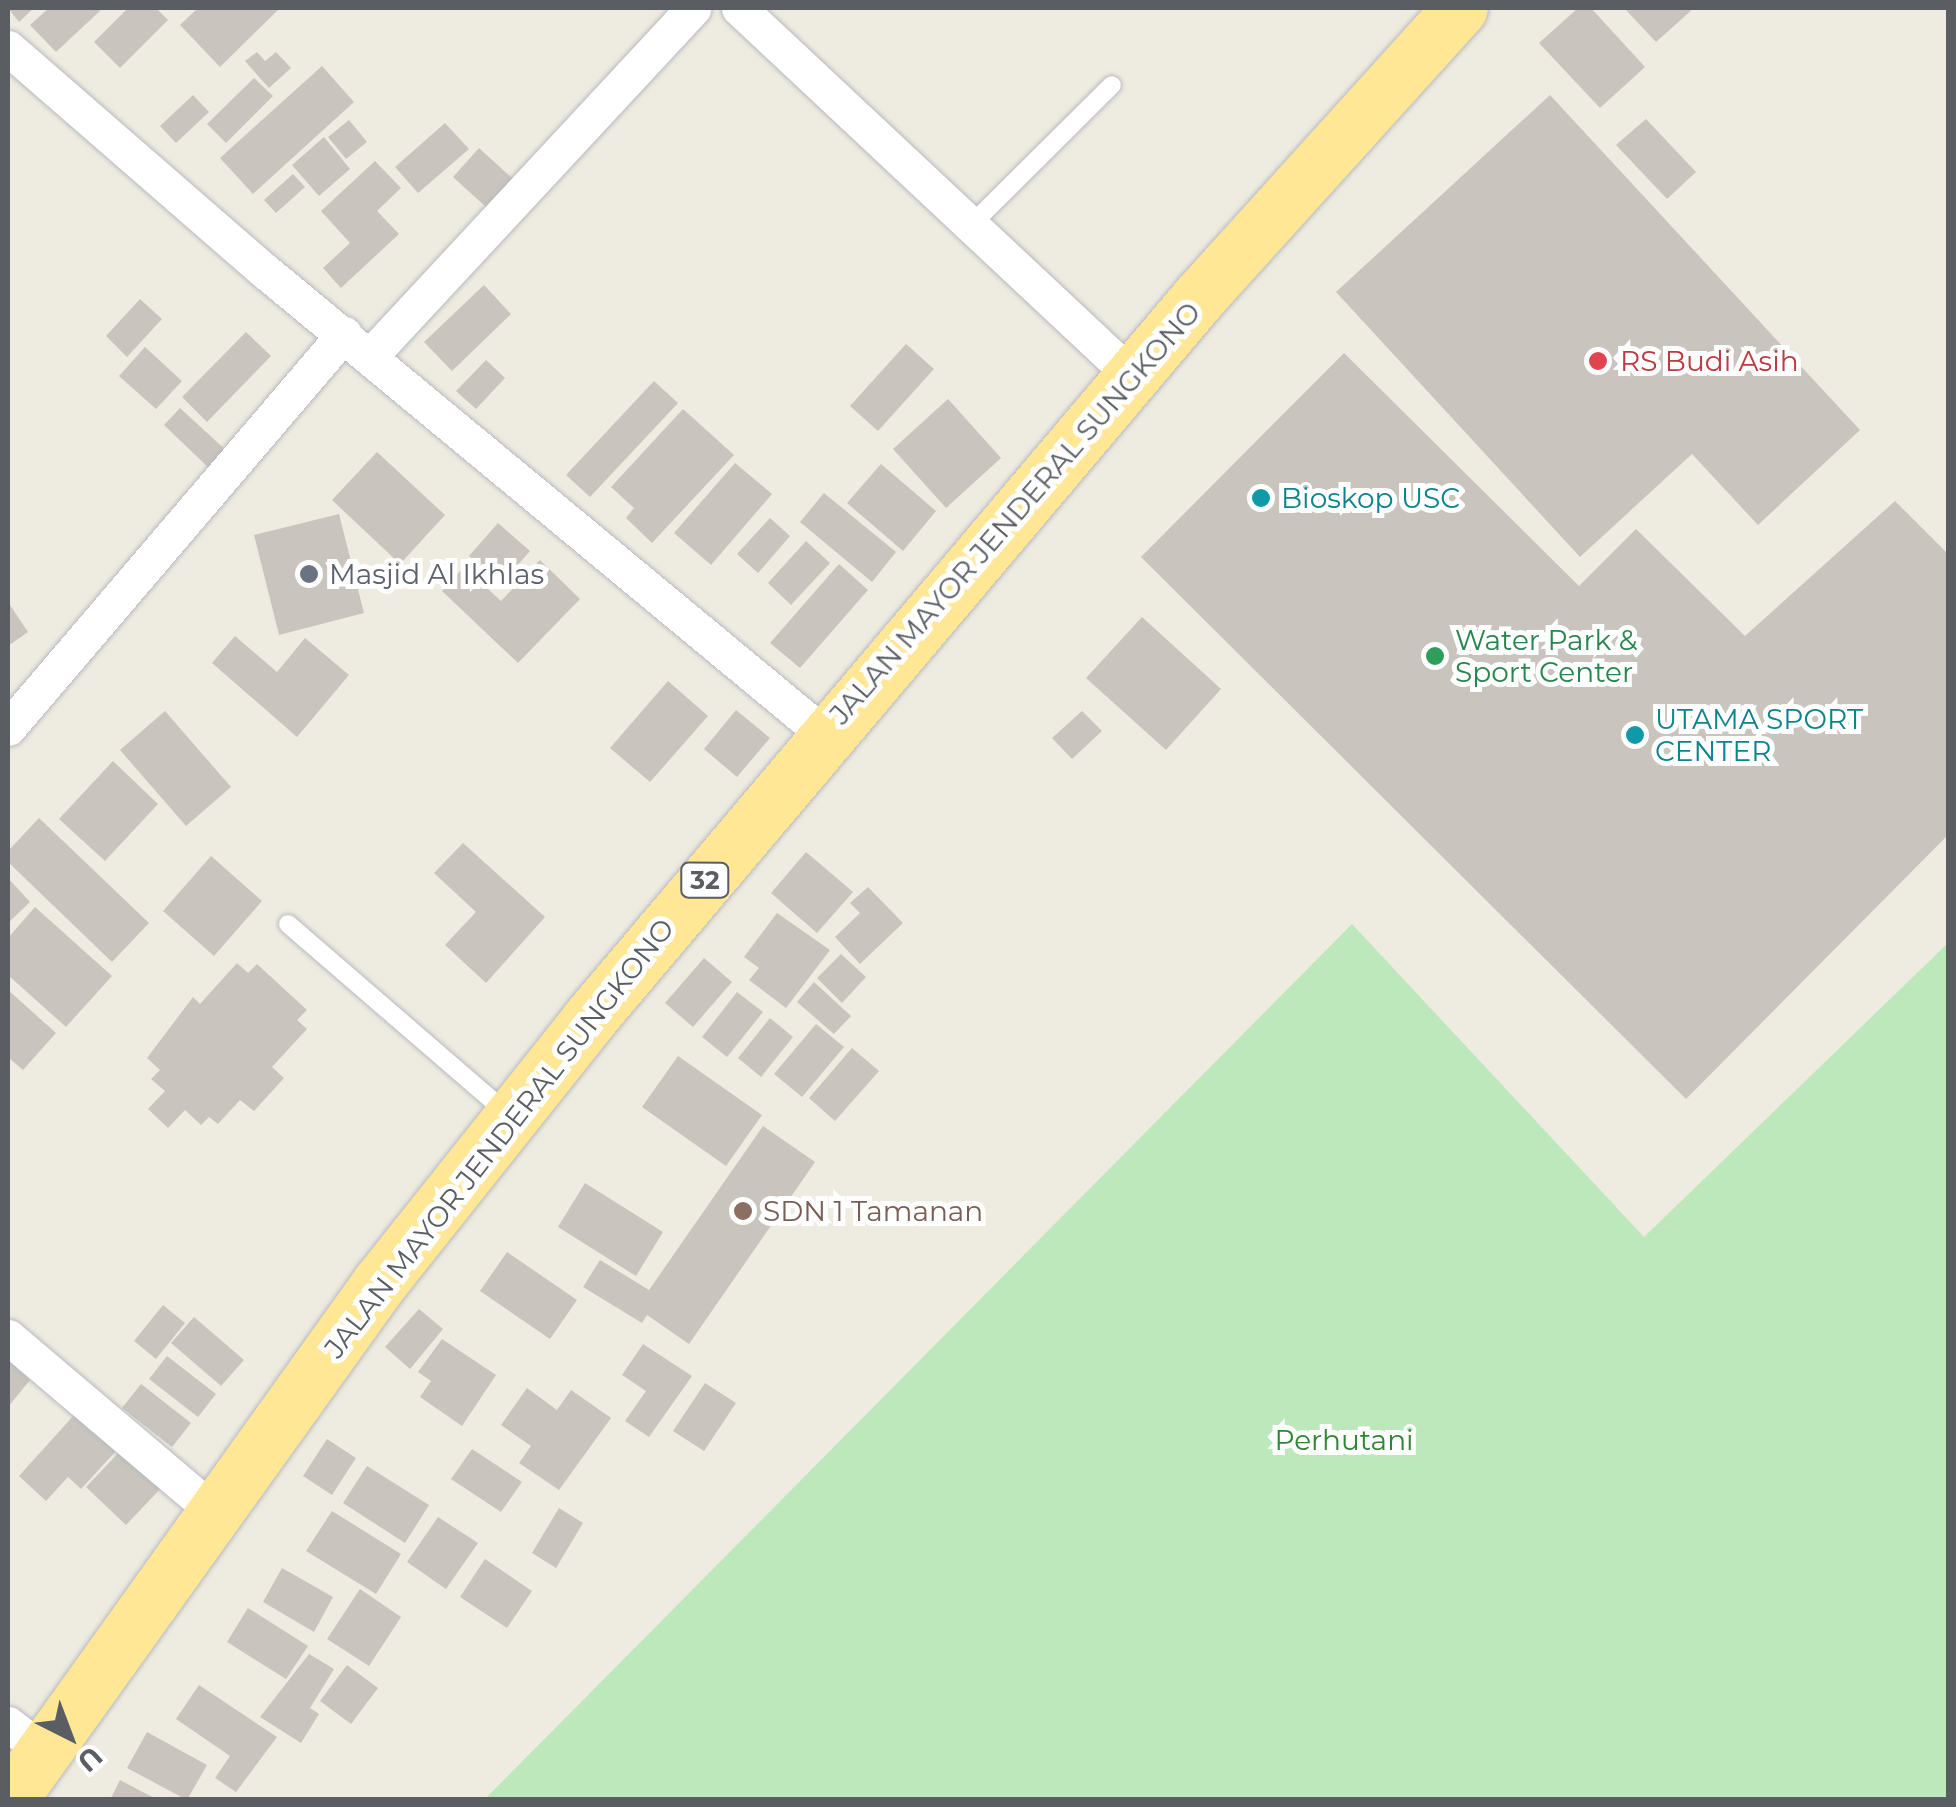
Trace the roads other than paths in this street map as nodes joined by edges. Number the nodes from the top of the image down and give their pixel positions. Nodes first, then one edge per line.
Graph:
1 (693, 8) edge
2 (740, 8) edge
3 (1460, 8) edge
4 (8, 48) edge
5 (1112, 85) dead end
6 (972, 224) junction
7 (358, 344) junction
8 (1132, 376) junction
9 (8, 728) edge
10 (825, 735) junction
11 (288, 924) dead end
12 (511, 1117) junction
13 (8, 1337) edge
14 (214, 1512) junction
15 (25, 1738) edge
16 (8, 1800) edge

1 - 7 street
2 - 6 street
3 - 8 highway, JALAN MAYOR JENDERAL SUNGKONO / 32
4 - 7 street
5 - 6 lane
6 - 8 street
7 - 9 street
7 - 10 street
8 - 10 highway, JALAN MAYOR JENDERAL SUNGKONO / 32
10 - 12 highway, JALAN MAYOR JENDERAL SUNGKONO / 32
11 - 12 lane
12 - 14 highway, JALAN MAYOR JENDERAL SUNGKONO / 32
13 - 14 street
14 - 15 highway, JALAN MAYOR JENDERAL SUNGKONO / 32
15 - 16 highway, JALAN MAYOR JENDERAL SUNGKONO / 32

